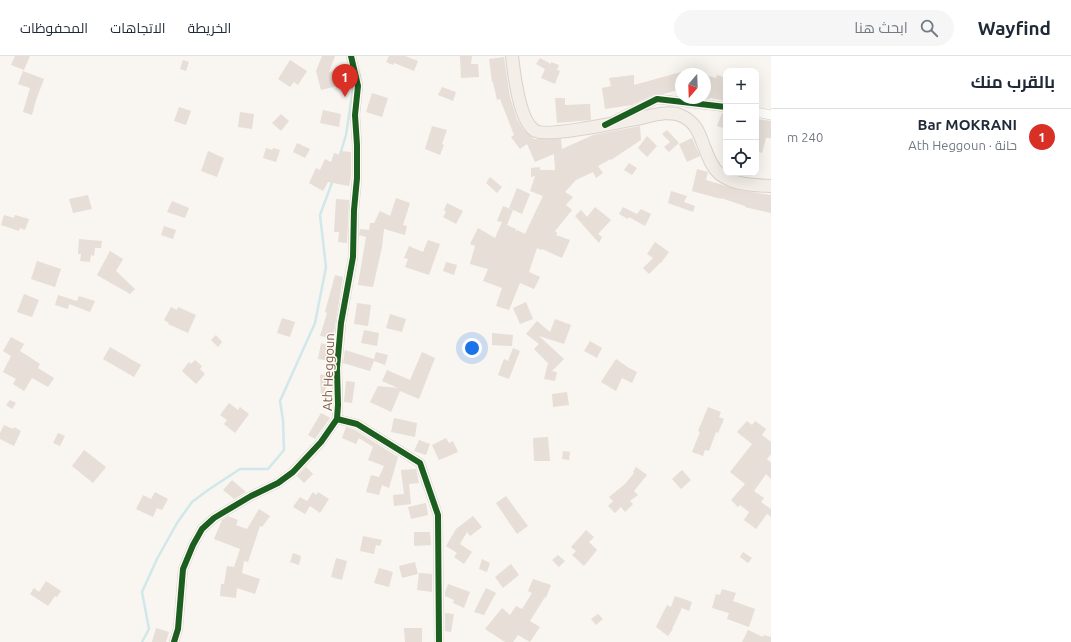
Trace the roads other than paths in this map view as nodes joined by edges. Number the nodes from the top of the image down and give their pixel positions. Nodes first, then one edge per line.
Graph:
1 (351, 56) edge
2 (512, 56) edge
3 (723, 107) edge
4 (759, 113) edge
5 (771, 115) edge
6 (605, 125) junction
7 (771, 186) edge
8 (337, 420) junction
9 (174, 642) edge
10 (439, 642) edge

1 - 8 street, Ath Heggoun
2 - 6 main road
3 - 6 street
4 - 5 street
6 - 7 main road
8 - 9 street, Ath Heggoun
8 - 10 street

